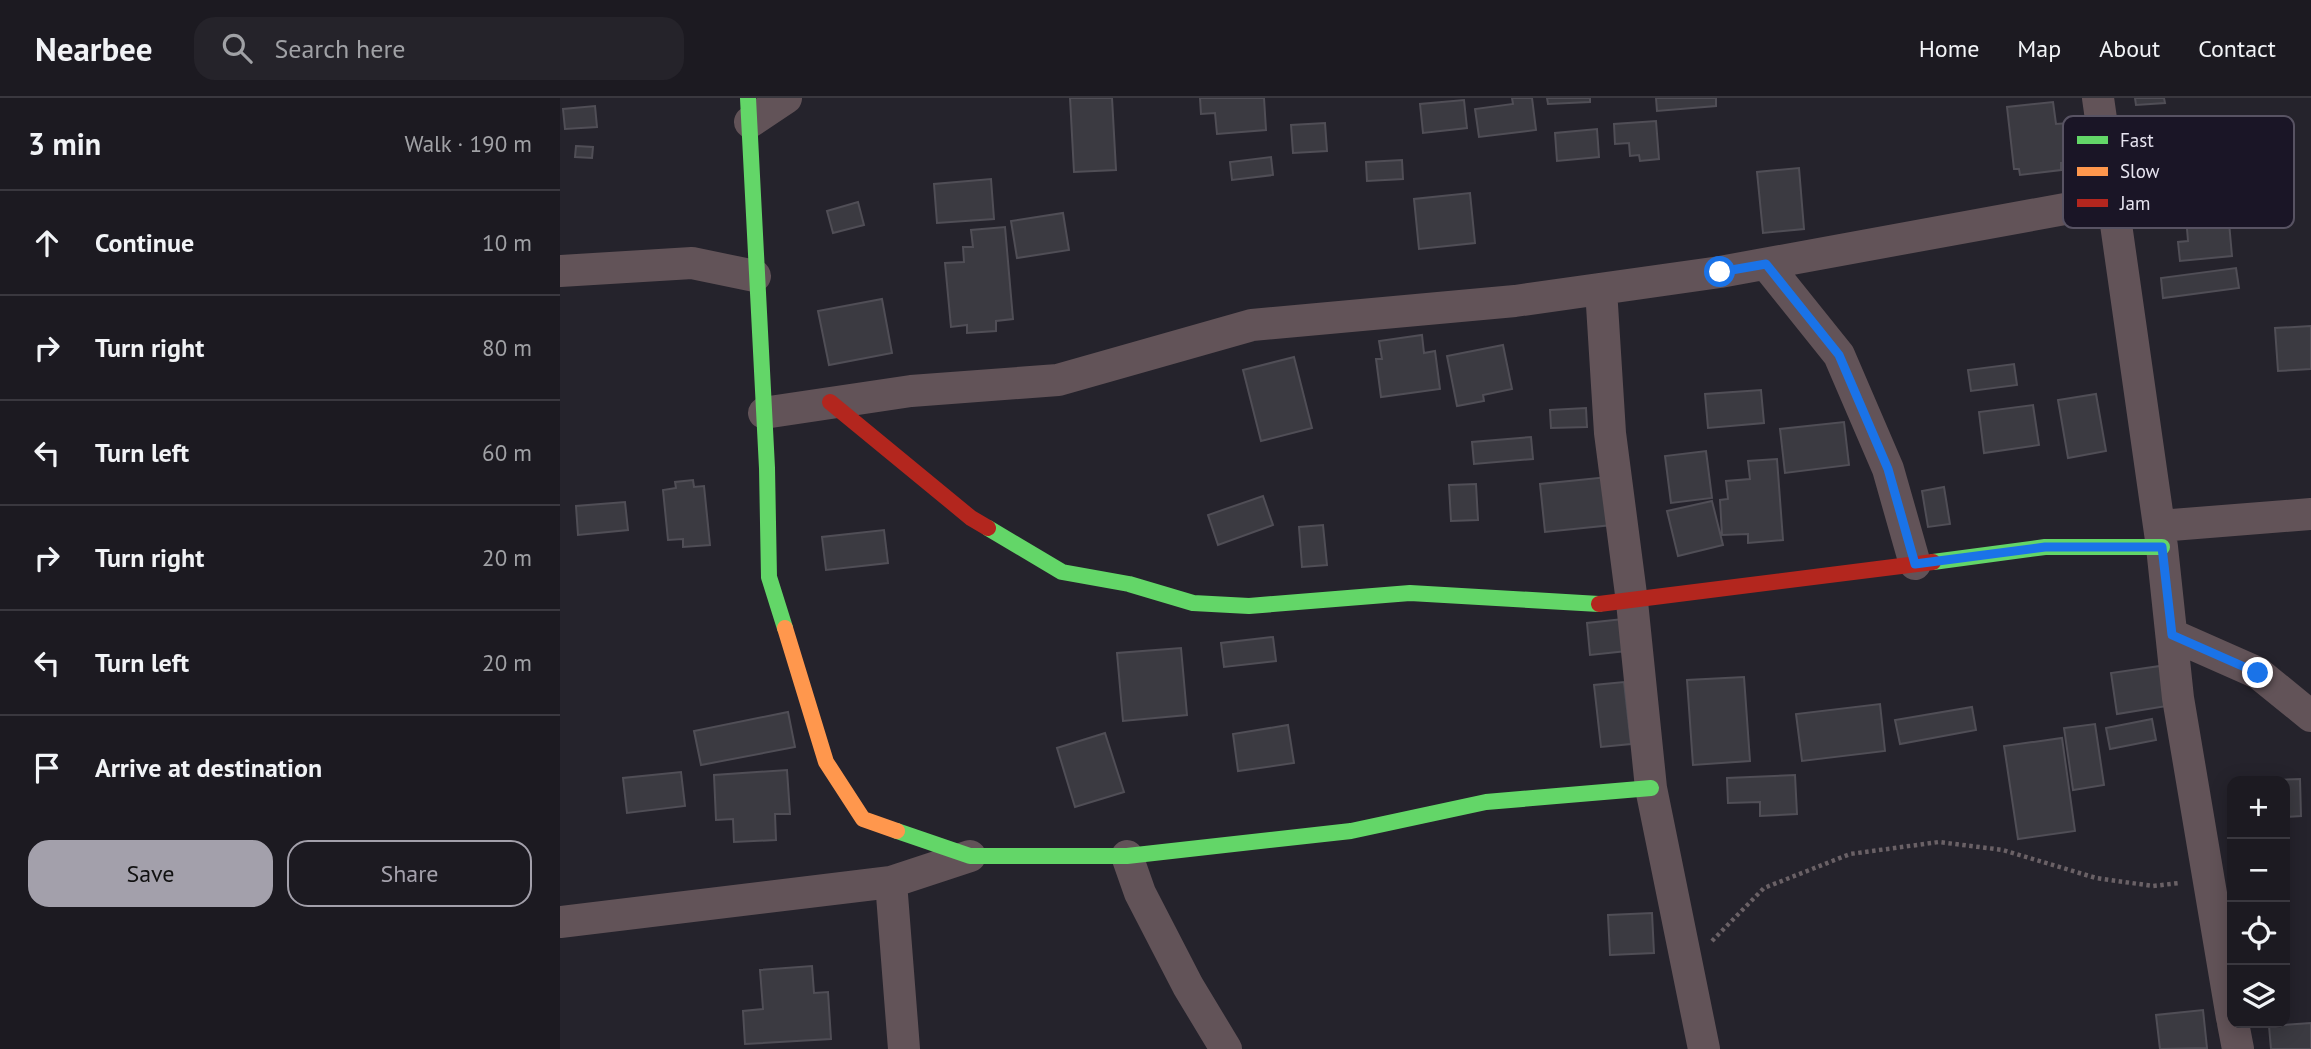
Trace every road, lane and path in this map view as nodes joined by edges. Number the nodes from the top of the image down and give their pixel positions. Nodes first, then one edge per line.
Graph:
1 (786, 98) edge
2 (2098, 98) edge
3 (749, 110) edge
4 (2101, 116) edge
5 (2063, 209) edge
6 (2118, 228) edge
7 (1766, 264) junction
8 (560, 271) edge
9 (755, 276) junction
10 (1601, 289) junction
11 (830, 402) junction
12 (764, 412) junction
13 (2311, 514) edge
14 (2161, 536) junction
15 (1915, 564) junction
16 (1632, 601) junction
17 (2172, 635) junction
18 (2311, 716) edge
19 (1651, 788) junction
20 (970, 856) junction
21 (1127, 856) junction
22 (2209, 880) junction
23 (891, 882) junction
24 (560, 922) edge
25 (1688, 964) junction
26 (2227, 985) edge
27 (2234, 1028) edge
28 (904, 1049) edge
29 (1226, 1049) edge
30 (1704, 1049) edge
31 (2238, 1049) edge

1 - 3 street
2 - 4 street
3 - 9 street
5 - 7 street
6 - 14 street
7 - 10 street
7 - 15 street
8 - 9 street
9 - 12 street
10 - 11 street
10 - 16 street
11 - 12 street
11 - 16 street
12 - 20 street
13 - 14 street
14 - 15 street
14 - 17 street
15 - 16 street
16 - 19 street
17 - 18 street
17 - 22 street
19 - 21 street
19 - 25 street
20 - 21 street
20 - 23 street
21 - 29 street
22 - 25 path
22 - 26 street
23 - 24 street
23 - 28 street
25 - 30 street
27 - 31 street

